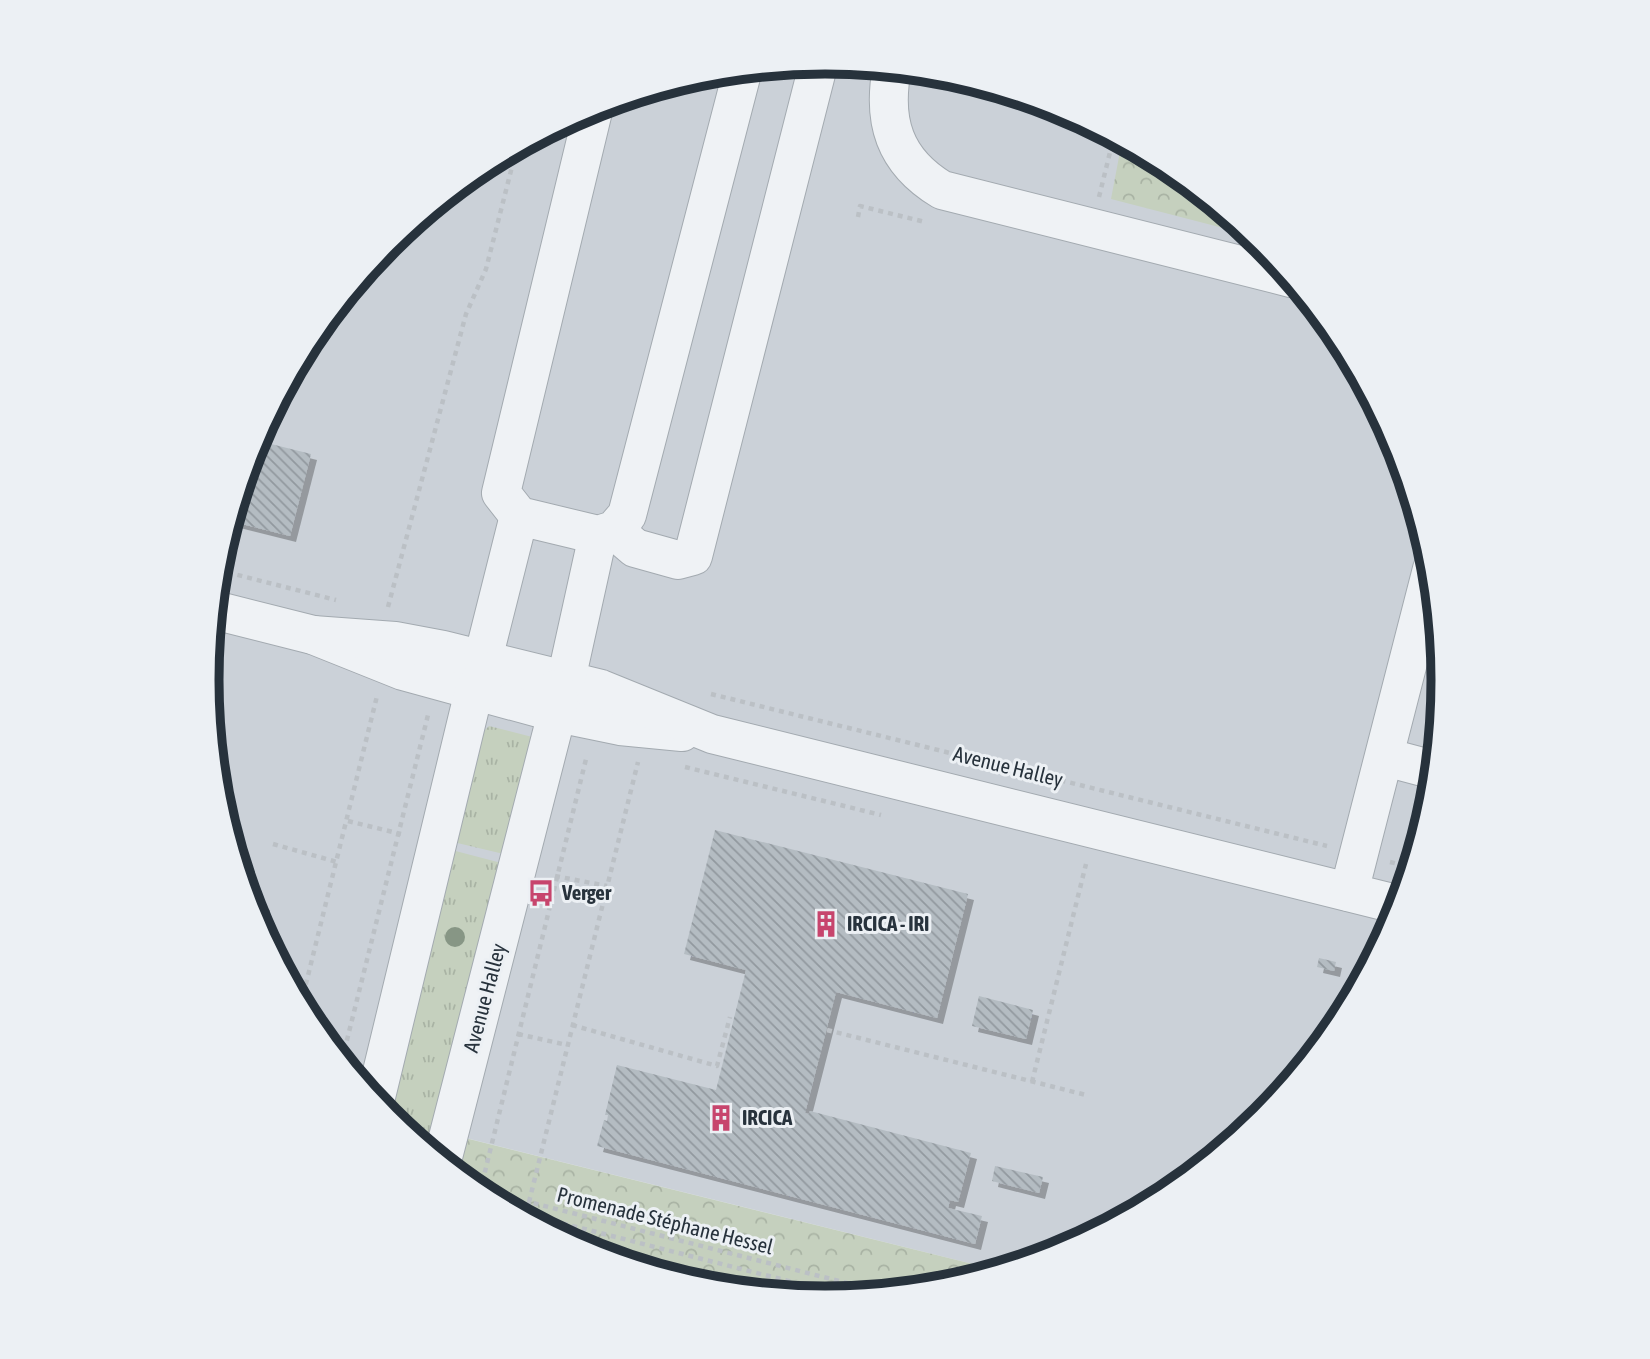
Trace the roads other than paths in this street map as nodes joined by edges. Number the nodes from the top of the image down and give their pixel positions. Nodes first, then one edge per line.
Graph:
1 (816, 74) edge
2 (890, 78) edge
3 (740, 80) edge
4 (591, 121) edge
5 (1276, 274) edge
6 (519, 516) junction
7 (606, 532) junction
8 (1425, 596) edge
9 (223, 612) edge
10 (487, 672) junction
11 (556, 689) junction
12 (1385, 757) junction
13 (1424, 767) edge
14 (1349, 892) junction
15 (1388, 902) edge
16 (378, 1089) edge
17 (445, 1151) edge

1 - 7 street
2 - 5 street
3 - 7 street
4 - 6 street
6 - 7 street
6 - 10 street
7 - 11 street
8 - 12 street
9 - 10 street, Avenue Halley
10 - 11 street, Avenue Halley
10 - 16 street
11 - 14 street, Avenue Halley
11 - 17 street, Avenue Halley
12 - 13 street
12 - 14 street
14 - 15 street, Avenue Halley

